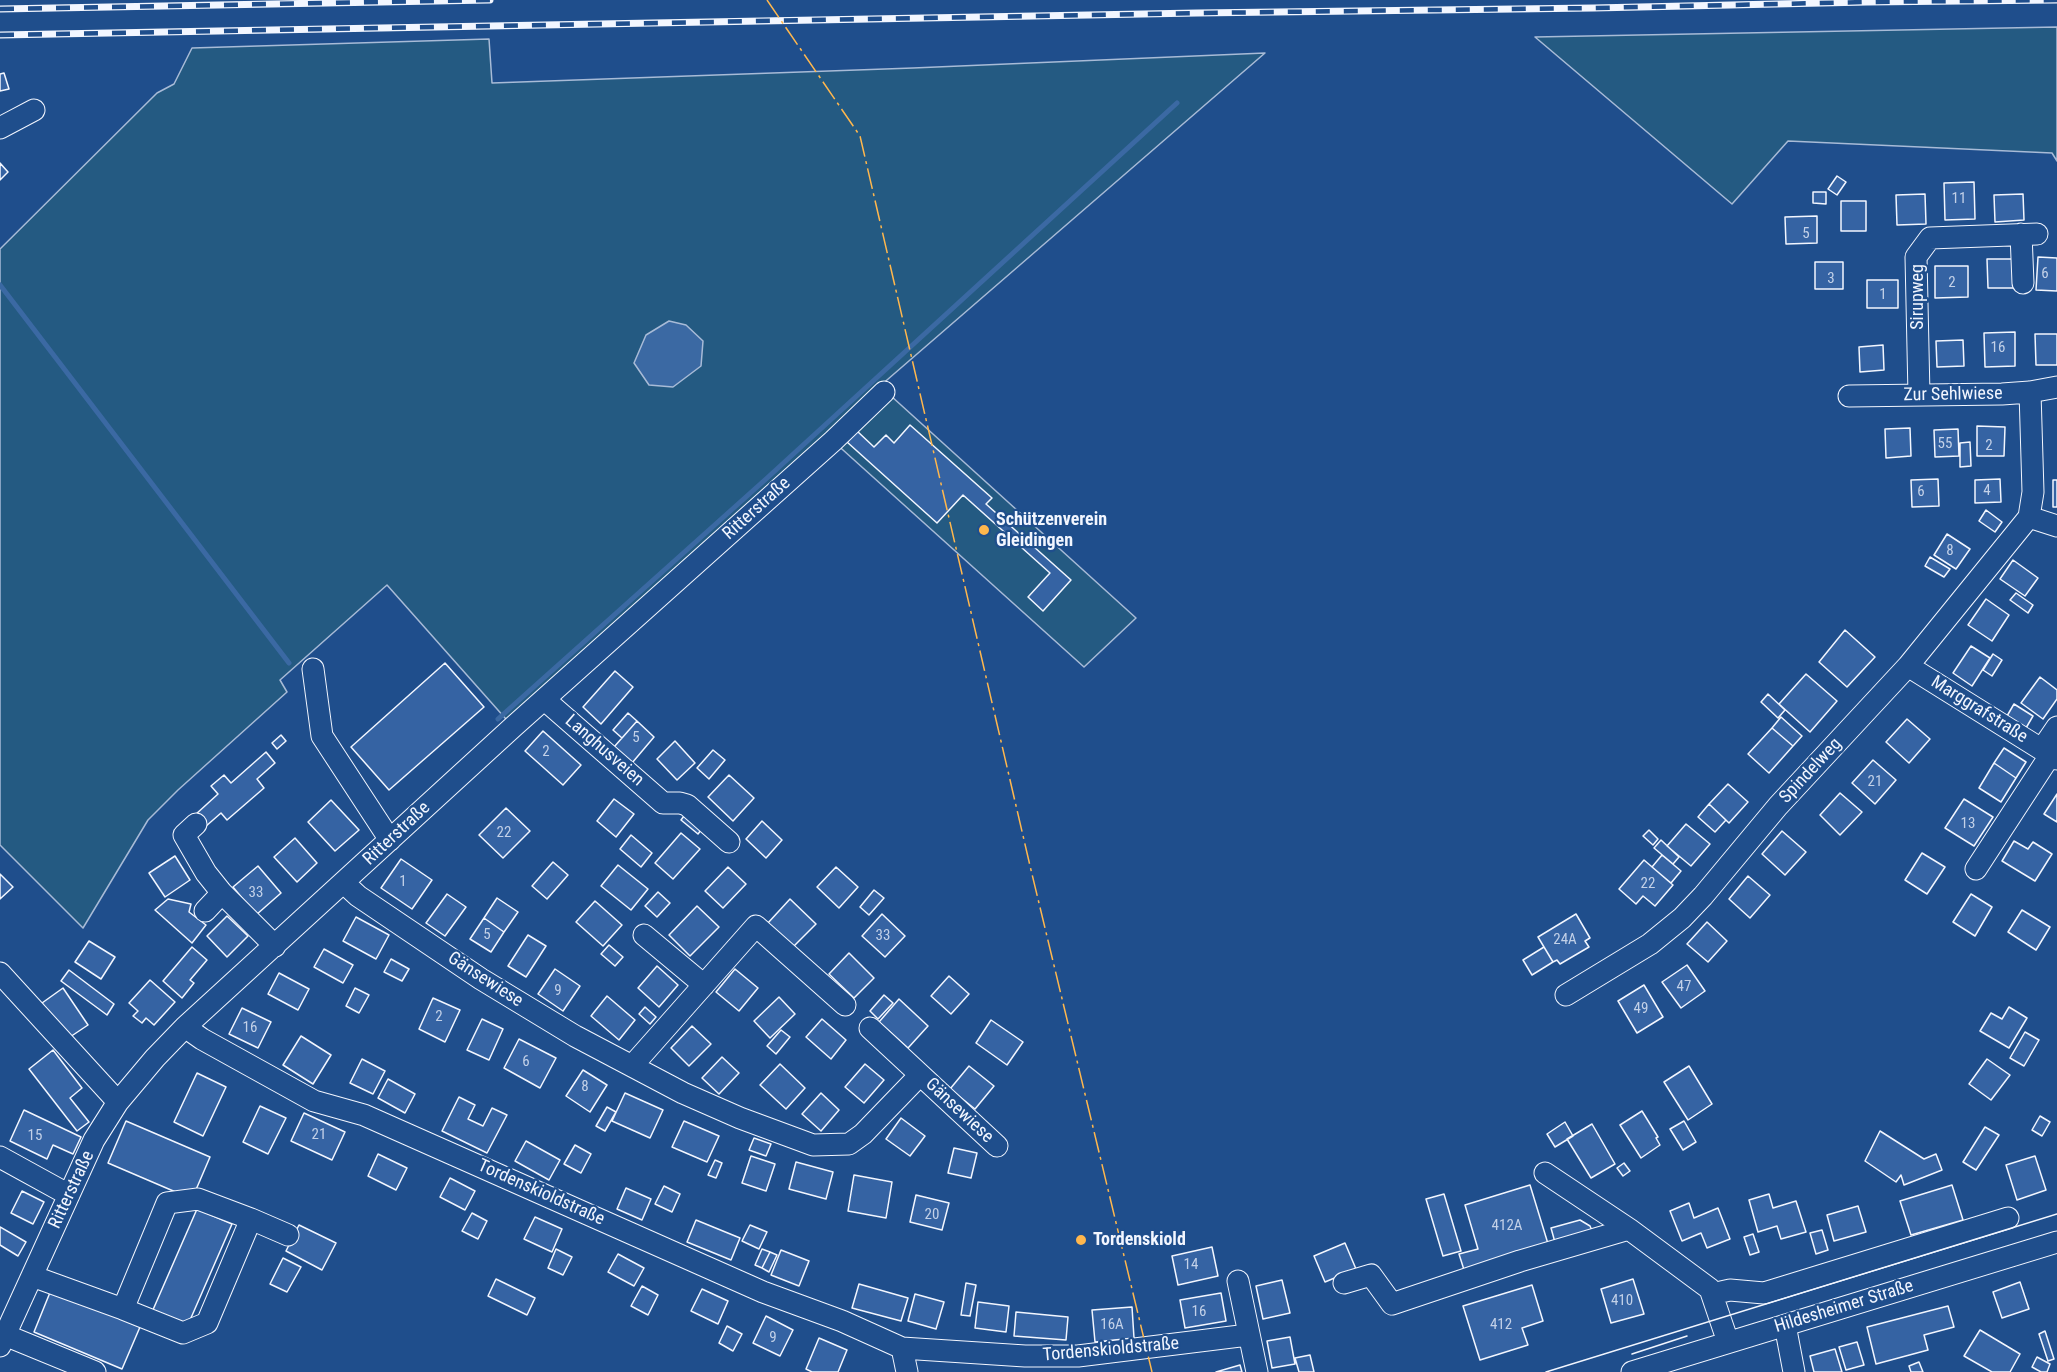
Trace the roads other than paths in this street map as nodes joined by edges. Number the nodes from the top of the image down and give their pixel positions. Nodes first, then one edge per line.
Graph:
1 (34, 110) dead end
2 (0, 128) edge
3 (2023, 283) dead end
4 (2057, 387) edge
5 (884, 392) dead end
6 (2030, 392) junction
7 (1920, 395) junction
8 (1849, 396) dead end
9 (2029, 517) junction
10 (2057, 525) edge
11 (1908, 666) junction
12 (314, 669) dead end
13 (545, 700) junction
14 (2057, 727) edge
15 (2050, 754) edge
16 (196, 824) dead end
17 (390, 840) junction
18 (729, 842) dead end
19 (1976, 869) dead end
20 (344, 883) junction
21 (222, 893) junction
22 (205, 910) dead end
23 (644, 935) dead end
24 (275, 945) junction
25 (0, 973) edge
26 (704, 985) junction
27 (1566, 995) dead end
28 (845, 1005) dead end
29 (185, 1027) junction
30 (870, 1028) dead end
31 (632, 1066) junction
32 (920, 1075) junction
33 (118, 1102) junction
34 (997, 1146) dead end
35 (0, 1157) edge
36 (1545, 1173) dead end
37 (69, 1195) junction
38 (2008, 1218) dead end
39 (251, 1219) junction
40 (1629, 1229) junction
41 (288, 1235) dead end
42 (2057, 1242) edge
43 (32, 1276) junction
44 (1238, 1281) dead end
45 (1344, 1283) dead end
46 (1712, 1294) junction
47 (123, 1309) junction
48 (1785, 1325) junction
49 (1248, 1335) junction
50 (3, 1341) edge
51 (1728, 1342) junction
52 (902, 1348) junction
53 (52, 1364) edge
54 (95, 1372) edge
55 (907, 1372) edge
56 (1257, 1372) edge
57 (1632, 1372) edge
58 (1794, 1372) edge

1 - 2 street
3 - 7 street, Sirupweg
4 - 6 street, Zur Sehlwiese
5 - 13 street, Ritterstraße
6 - 7 street, Zur Sehlwiese
6 - 9 street
7 - 8 street, Zur Sehlwiese
9 - 10 street
9 - 11 street, Spindelweg
11 - 15 street, Marggrafstraße
11 - 27 street, Spindelweg
12 - 17 street
13 - 17 street, Ritterstraße
13 - 18 street, Langhusveien
14 - 15 street
15 - 19 street
16 - 21 street
17 - 20 street, Ritterstraße
20 - 24 street, Ritterstraße
20 - 31 street, Gänsewiese
21 - 22 street
21 - 24 street
23 - 26 street
24 - 29 street, Ritterstraße
25 - 33 street
26 - 28 street
26 - 31 street
29 - 33 street, Ritterstraße
29 - 52 street, Tordenskioldstraße
30 - 32 street, Gänsewiese
31 - 32 street, Gänsewiese
32 - 34 street, Gänsewiese
33 - 37 street, Ritterstraße
35 - 37 street
36 - 40 street
37 - 43 street, Ritterstraße
38 - 46 street
39 - 41 street
39 - 47 street
39 - 47 street
40 - 45 street
40 - 46 street
42 - 48 street, Hildesheimer Straße
43 - 47 street
43 - 50 street, Ritterstraße
44 - 49 street
46 - 51 street
48 - 51 street, Hildesheimer Straße
48 - 58 street
49 - 52 street, Tordenskioldstraße
49 - 56 street
50 - 53 street
51 - 57 street, Hildesheimer Straße
52 - 55 street
53 - 54 street

